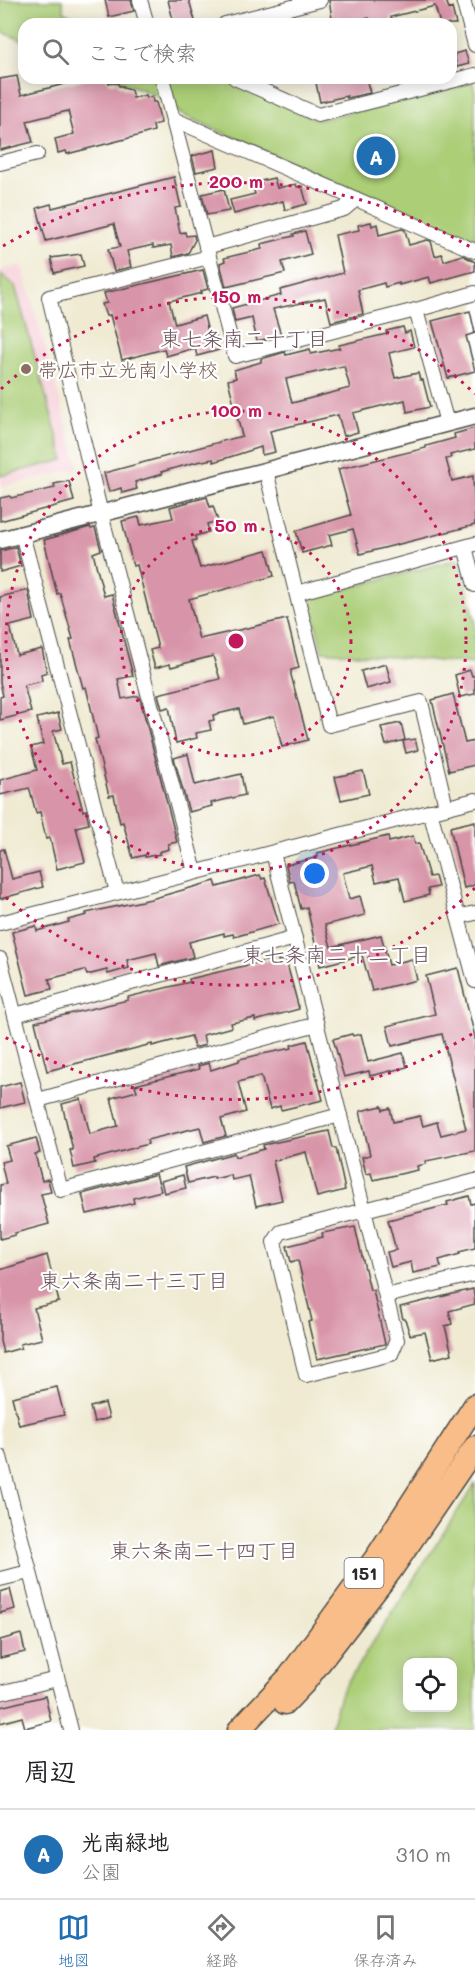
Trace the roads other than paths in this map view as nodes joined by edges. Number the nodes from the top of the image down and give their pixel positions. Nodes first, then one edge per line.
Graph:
1 (140, 0) edge
2 (320, 0) edge
3 (463, 0) edge
4 (145, 18) edge
5 (249, 18) edge
6 (475, 45) edge
7 (475, 75) edge
8 (457, 80) edge
9 (164, 84) edge
10 (248, 84) edge
11 (440, 84) edge
12 (173, 119) junction
13 (37, 154) dead end
14 (0, 163) edge
15 (356, 199) junction
16 (475, 251) edge
17 (207, 252) junction
18 (475, 293) edge
19 (417, 310) junction
20 (475, 416) edge
21 (447, 423) junction
22 (266, 471) junction
23 (100, 514) junction
24 (22, 534) junction
25 (0, 540) edge
26 (470, 545) edge
27 (475, 585) edge
28 (297, 593) junction
29 (475, 800) edge
30 (446, 807) junction
31 (430, 811) junction
32 (273, 853) junction
33 (195, 872) junction
34 (117, 892) junction
35 (475, 913) edge
36 (458, 917) junction
37 (0, 923) edge
38 (295, 938) junction
39 (0, 959) edge
40 (475, 981) edge
41 (15, 1016) junction
42 (317, 1024) junction
43 (38, 1100) junction
44 (340, 1115) junction
45 (475, 1181) edge
46 (364, 1210) junction
47 (475, 1274) edge
48 (386, 1296) junction
49 (475, 1405) edge
50 (475, 1447) edge
51 (0, 1457) edge
52 (29, 1572) junction
53 (0, 1578) edge
54 (57, 1679) junction
55 (0, 1693) edge
56 (71, 1730) edge
57 (239, 1730) edge
58 (260, 1730) edge

1 - 4 street
2 - 5 street
3 - 6 street
7 - 8 street
9 - 12 street
10 - 11 street
12 - 15 street
12 - 17 street
13 - 14 street
15 - 16 street
15 - 17 street
17 - 19 street
17 - 23 street
18 - 19 street
19 - 21 street
20 - 21 street
21 - 22 street
22 - 23 street
22 - 28 street
23 - 24 street
23 - 33 street
24 - 25 street
24 - 34 street
26 - 27 street
26 - 28 street
28 - 30 street
29 - 30 street
30 - 31 street
31 - 32 street
31 - 36 street
32 - 33 street
32 - 38 street
33 - 34 street
34 - 37 street
35 - 36 street
36 - 40 street
38 - 41 street
38 - 42 street
39 - 41 street
41 - 43 street
42 - 43 street
42 - 44 street
43 - 44 street
44 - 46 street
45 - 46 street
46 - 48 street
46 - 48 street
47 - 48 street
49 - 57 main road, 151
50 - 58 main road, 151
51 - 52 street
52 - 53 street
52 - 54 street
54 - 55 street
54 - 56 street

